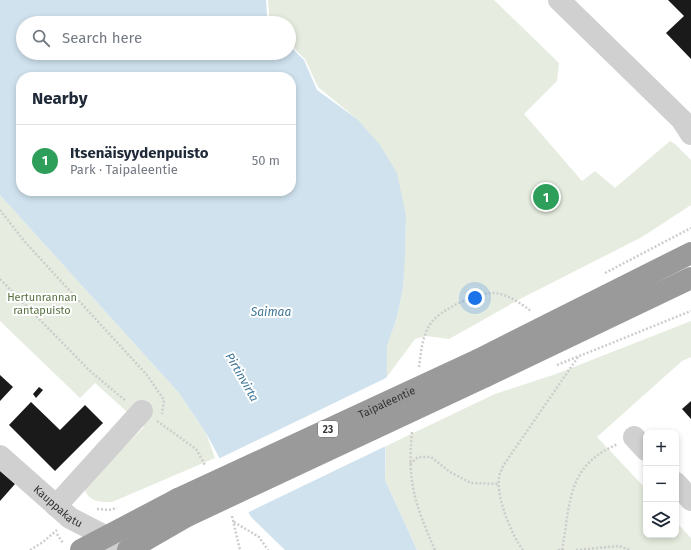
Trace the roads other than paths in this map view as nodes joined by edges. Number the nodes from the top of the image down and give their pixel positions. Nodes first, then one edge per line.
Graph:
1 (559, 0) edge
2 (691, 134) edge
3 (691, 253) edge
4 (691, 278) edge
5 (482, 368) junction
6 (144, 412) road end
7 (0, 456) edge
8 (679, 486) edge
9 (691, 500) edge
10 (56, 506) junction
11 (183, 507) junction
12 (105, 536) junction
13 (73, 547) edge
14 (122, 550) edge
15 (128, 550) edge

1 - 2 street
3 - 5 highway, Taipaleentie / 23
4 - 5 highway, Taipaleentie / 23
5 - 11 highway, Taipaleentie / 23, bridge
6 - 10 street
7 - 10 street, Kauppakatu
8 - 9 street
10 - 12 street, Kauppakatu
11 - 12 highway, Taipaleentie / 23
11 - 15 highway, Taipaleentie / 23
12 - 13 highway, Taipaleentie / 23
12 - 14 street, Kauppakatu

